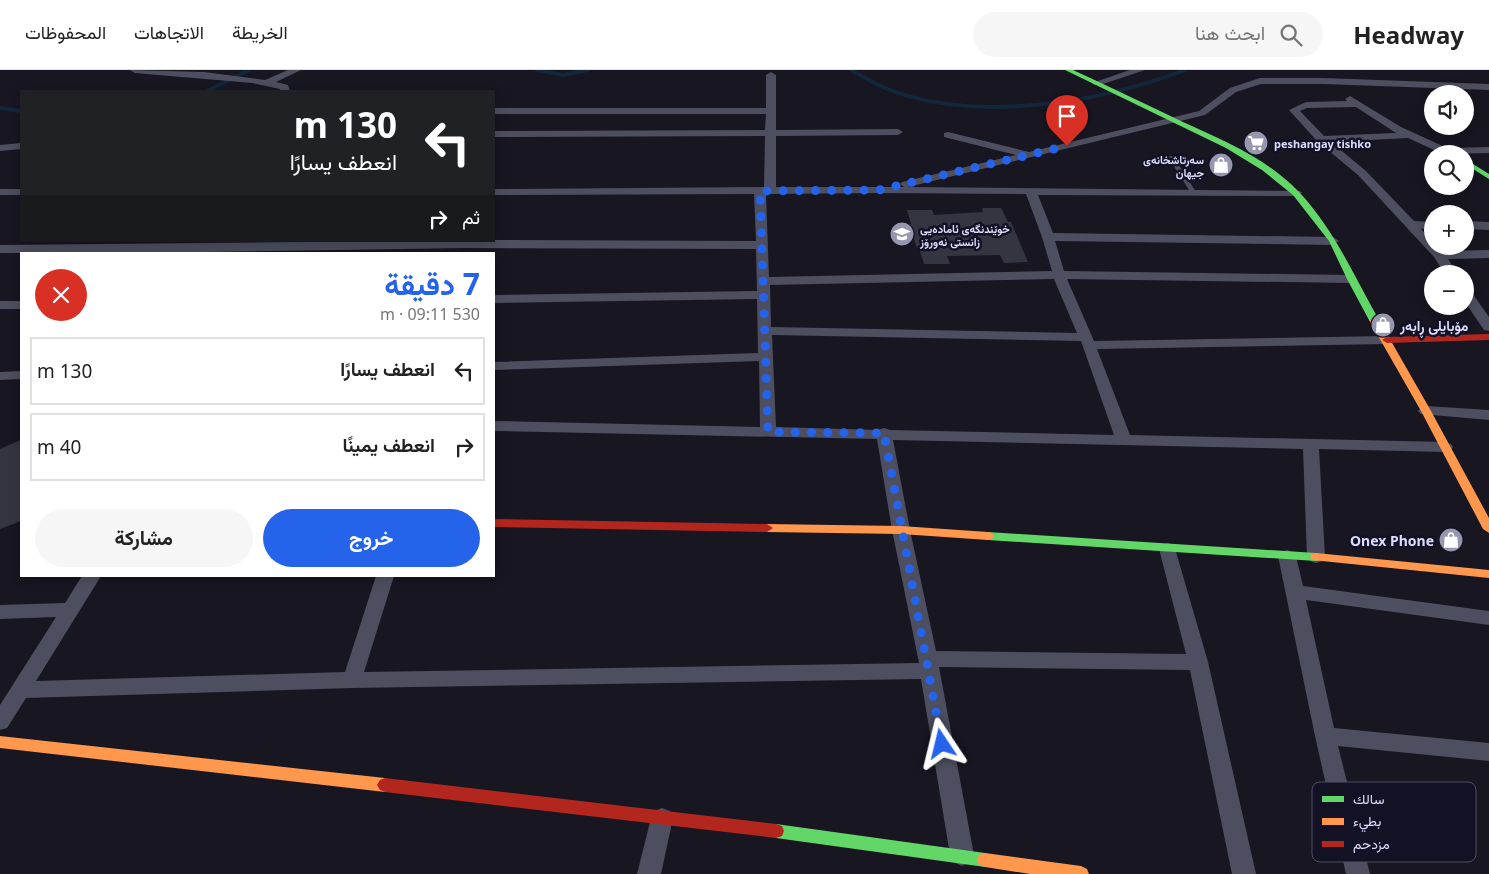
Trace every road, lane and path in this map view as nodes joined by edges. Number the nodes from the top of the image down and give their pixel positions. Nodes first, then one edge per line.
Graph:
1 (135, 70) edge
2 (214, 70) edge
3 (296, 70) edge
4 (1068, 70) edge
5 (1140, 70) edge
6 (771, 74) dead end
7 (204, 75) junction
8 (1323, 81) junction
9 (266, 83) junction
10 (1098, 84) junction
11 (1489, 86) edge
12 (250, 90) edge
13 (284, 90) edge
14 (1358, 104) junction
15 (498, 111) edge
16 (771, 112) junction
17 (1178, 120) junction
18 (495, 125) edge
19 (771, 132) junction
20 (898, 132) dead end
21 (495, 134) edge
22 (948, 135) dead end
23 (1409, 135) junction
24 (1321, 138) junction
25 (1432, 145) edge
26 (20, 146) edge
27 (0, 148) edge
28 (1489, 150) edge
29 (1474, 151) edge
30 (1030, 155) junction
31 (1171, 157) dead end
32 (1474, 167) edge
33 (1489, 177) edge
34 (879, 190) junction
35 (765, 191) junction
36 (0, 192) edge
37 (20, 192) edge
38 (495, 192) edge
39 (1031, 192) junction
40 (1193, 192) junction
41 (1296, 193) junction
42 (1410, 224) junction
43 (1424, 225) edge
44 (1474, 225) edge
45 (1489, 226) edge
46 (1048, 238) junction
47 (1424, 239) edge
48 (1333, 241) junction
49 (464, 246) edge
50 (762, 246) junction
51 (143, 248) edge
52 (0, 249) edge
53 (1474, 254) edge
54 (1489, 254) edge
55 (1439, 255) edge
56 (1446, 265) edge
57 (1059, 275) junction
58 (1350, 278) junction
59 (763, 281) junction
60 (764, 295) junction
61 (495, 299) edge
62 (0, 306) edge
63 (20, 306) edge
64 (1474, 306) edge
65 (1489, 327) edge
66 (765, 331) junction
67 (1489, 337) edge
68 (1387, 340) junction
69 (1087, 341) junction
70 (765, 357) junction
71 (495, 366) edge
72 (20, 375) edge
73 (0, 376) edge
74 (1426, 411) junction
75 (1489, 415) edge
76 (495, 426) edge
77 (768, 432) junction
78 (884, 433) junction
79 (1124, 440) junction
80 (1311, 444) junction
81 (1445, 447) junction
82 (495, 523) edge
83 (1489, 529) edge
84 (901, 530) junction
85 (1168, 549) junction
86 (1287, 556) junction
87 (1316, 557) junction
88 (1489, 574) edge
89 (91, 577) edge
90 (385, 577) edge
91 (1294, 592) junction
92 (71, 610) junction
93 (0, 612) edge
94 (1489, 618) edge
95 (1198, 662) junction
96 (929, 665) junction
97 (352, 680) junction
98 (20, 690) junction
99 (0, 722) edge
100 (1324, 736) junction
101 (0, 742) edge
102 (1489, 752) edge
103 (1335, 782) edge
104 (662, 818) junction
105 (962, 856) junction
106 (649, 874) edge
107 (1081, 874) edge
108 (1244, 874) edge

1 - 7 street
2 - 7 street
3 - 9 street
4 - 10 street
5 - 10 street
6 - 16 street
7 - 9 street
8 - 11 street
8 - 14 street
8 - 17 street
9 - 12 street
9 - 13 street
10 - 17 street
14 - 23 street
14 - 24 street
15 - 16 street
15 - 18 street
16 - 19 street
17 - 30 street
17 - 41 street
19 - 20 street
19 - 21 street
19 - 35 street
22 - 30 street
23 - 24 street
23 - 25 street
24 - 42 street
26 - 27 street
28 - 29 street
30 - 34 street
31 - 40 lane
32 - 33 street
34 - 35 street
34 - 39 street
35 - 38 street
35 - 50 street
36 - 37 street
39 - 40 street
39 - 46 street
40 - 41 street
41 - 48 street
42 - 43 street
42 - 47 street
44 - 45 street
46 - 48 street
46 - 57 street
48 - 58 street
49 - 50 street
49 - 51 street
50 - 59 street
51 - 52 street
53 - 54 street
55 - 56 street
57 - 58 street
57 - 59 street
57 - 69 street
58 - 68 street
59 - 60 street
60 - 61 street
60 - 66 street
62 - 63 street
64 - 65 street
66 - 69 street
66 - 70 street
67 - 68 street
68 - 69 street
68 - 74 street
69 - 79 street
70 - 71 street
70 - 77 street
72 - 73 street
74 - 75 street
74 - 81 street
76 - 77 street
77 - 78 street
78 - 79 street
78 - 84 street
79 - 80 street
80 - 81 street
80 - 87 street
81 - 83 street
82 - 84 street
84 - 85 street
84 - 96 street
85 - 86 street
85 - 95 street
86 - 87 street
86 - 91 street
87 - 88 street
89 - 92 street
90 - 97 street
91 - 94 street
91 - 100 street
92 - 93 street
92 - 98 street
95 - 96 street
95 - 108 street
96 - 97 street
96 - 105 street
97 - 98 street
98 - 99 street
100 - 102 street
100 - 103 street
101 - 104 street
104 - 105 street
104 - 106 street
105 - 107 street

